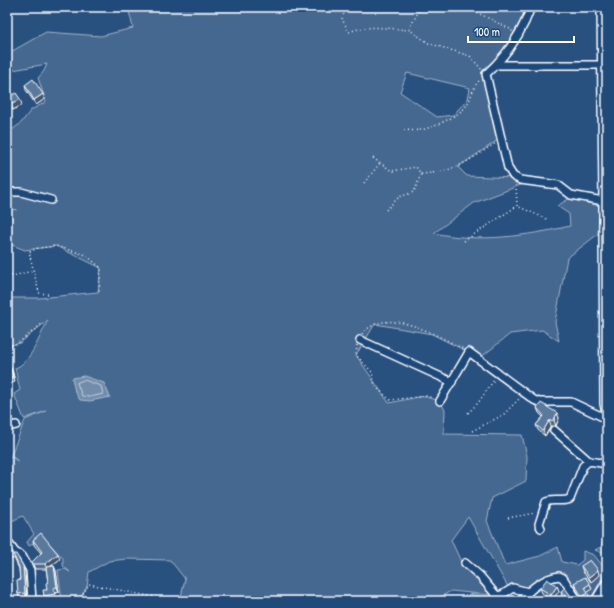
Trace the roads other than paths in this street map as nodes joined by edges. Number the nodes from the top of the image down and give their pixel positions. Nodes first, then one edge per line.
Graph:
1 (531, 7) edge
2 (601, 7) edge
3 (601, 65) edge
4 (496, 66) junction
5 (7, 192) edge
6 (51, 200) dead end
7 (603, 201) junction
8 (605, 228) edge
9 (360, 340) dead end
10 (452, 382) junction
11 (440, 401) dead end
12 (607, 418) edge
13 (16, 425) dead end
14 (7, 427) edge
15 (554, 430) dead end
16 (589, 461) junction
17 (607, 464) edge
18 (541, 528) dead end
19 (7, 541) edge
20 (465, 563) dead end
21 (607, 583) edge
22 (528, 592) junction
23 (32, 601) edge
24 (521, 601) edge
25 (578, 601) edge
26 (596, 601) edge

1 - 4 street
2 - 3 street
3 - 4 street
3 - 7 street
4 - 7 street
5 - 6 street
7 - 8 street
8 - 12 street
9 - 10 street
10 - 11 street
10 - 12 street
13 - 14 street
15 - 16 street
16 - 17 street
16 - 18 street
19 - 23 street
20 - 22 street
21 - 26 main road
22 - 24 street
22 - 25 street

